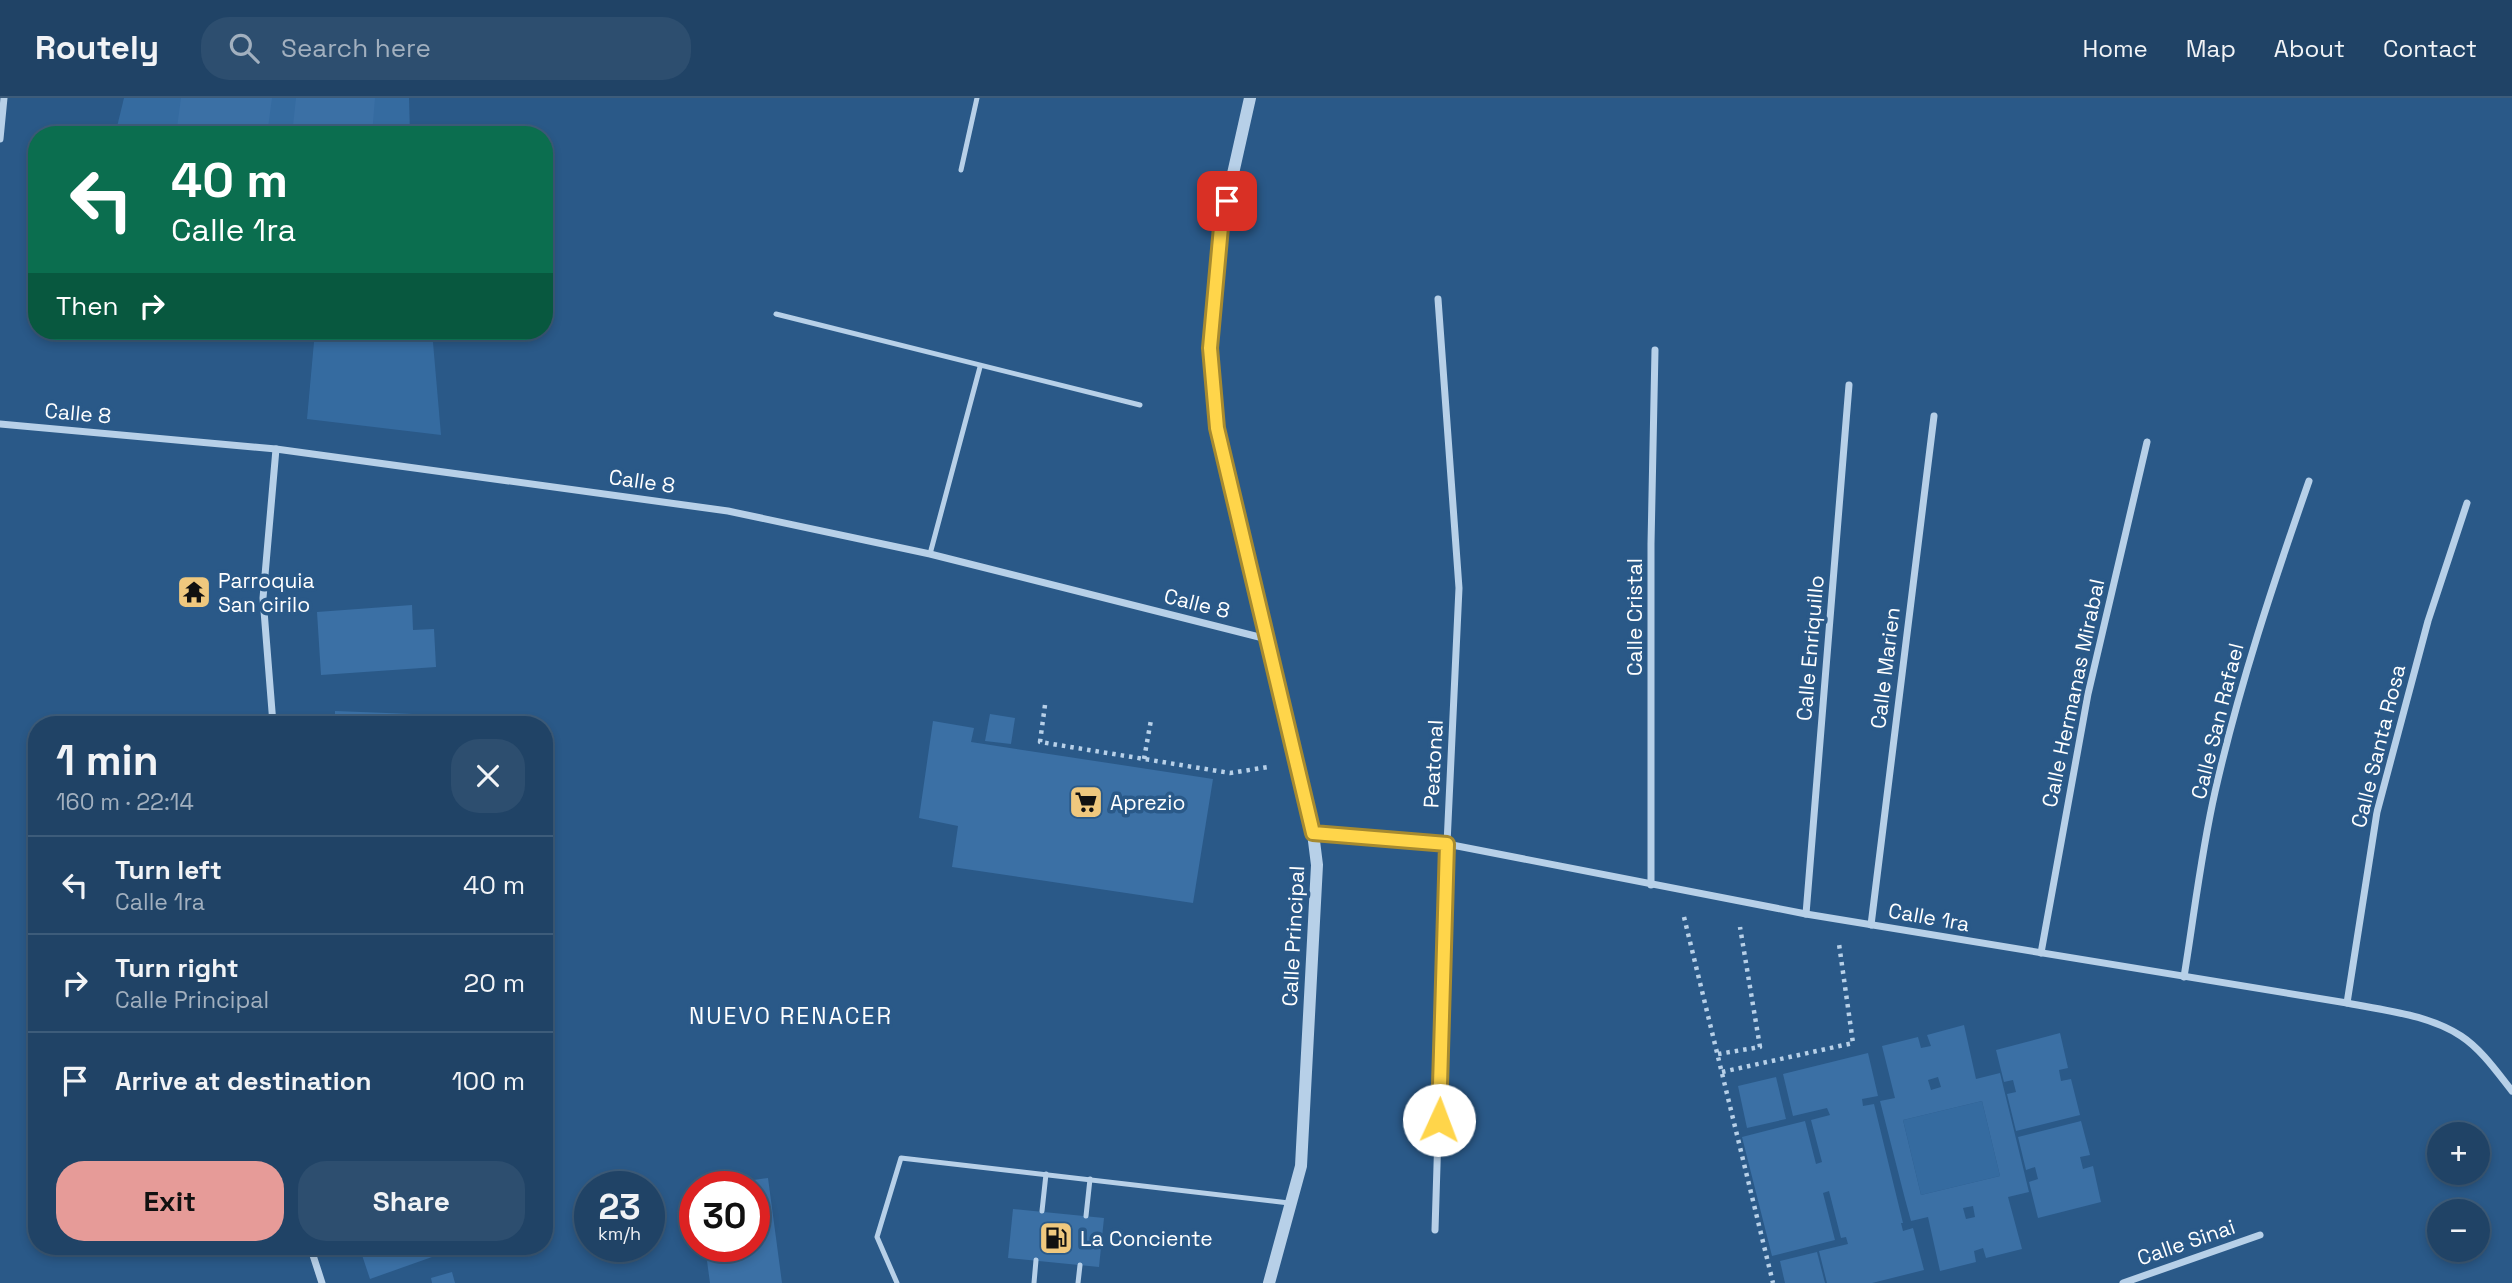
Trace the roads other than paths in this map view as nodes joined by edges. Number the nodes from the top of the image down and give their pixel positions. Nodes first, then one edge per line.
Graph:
1 (4, 98) edge
2 (977, 98) edge
3 (1250, 98) edge
4 (0, 139) edge
5 (961, 170) dead end
6 (1438, 299) dead end
7 (776, 314) dead end
8 (1656, 350) dead end
9 (980, 367) junction
10 (1849, 385) dead end
11 (1140, 405) dead end
12 (1934, 416) dead end
13 (0, 424) edge
14 (2147, 442) dead end
15 (276, 449) junction
16 (2309, 481) dead end
17 (2467, 503) dead end
18 (930, 554) junction
19 (1267, 639) junction
20 (272, 716) edge
21 (1313, 833) junction
22 (1447, 844) junction
23 (1651, 885) junction
24 (1806, 914) junction
25 (1871, 925) junction
26 (2041, 953) junction
27 (2184, 977) junction
28 (2347, 1003) junction
29 (2512, 1091) edge
30 (1046, 1174) junction
31 (1090, 1180) junction
32 (1289, 1203) junction
33 (1042, 1211) dead end
34 (1086, 1216) dead end
35 (1435, 1230) dead end
36 (2260, 1235) dead end
37 (313, 1255) edge
38 (1036, 1260) dead end
39 (1080, 1265) dead end
40 (322, 1283) edge
41 (897, 1283) edge
42 (1034, 1283) edge
43 (1078, 1283) edge
44 (1269, 1283) edge
45 (2123, 1283) edge

1 - 4 street
2 - 5 lane
3 - 19 street, Calle Principal
6 - 22 street, Peatonal
7 - 9 lane
8 - 23 street, Calle Cristal
9 - 11 lane
9 - 18 lane
10 - 24 street, Calle Enriquillo
12 - 25 street, Calle Marien
13 - 15 street, Calle 8
14 - 26 street, Calle Hermanas Mirabal
15 - 18 street, Calle 8
15 - 20 street
16 - 27 street, Calle San Rafael
17 - 28 street, Calle Santa Rosa
18 - 19 street, Calle 8
19 - 21 street, Calle Principal
21 - 22 street, Calle 1ra
21 - 32 street, Calle Principal
22 - 23 street, Calle 1ra
22 - 35 street, Peatonal
23 - 24 street, Calle 1ra
24 - 25 street, Calle 1ra
25 - 26 street, Calle 1ra
26 - 27 street, Calle 1ra
27 - 28 street, Calle 1ra
28 - 29 street, Calle 1ra
30 - 31 lane
30 - 33 lane
30 - 41 lane
31 - 32 lane
31 - 34 lane
32 - 44 street, Calle Principal
36 - 45 street, Calle Sinai
37 - 40 street
38 - 42 lane
39 - 43 lane

